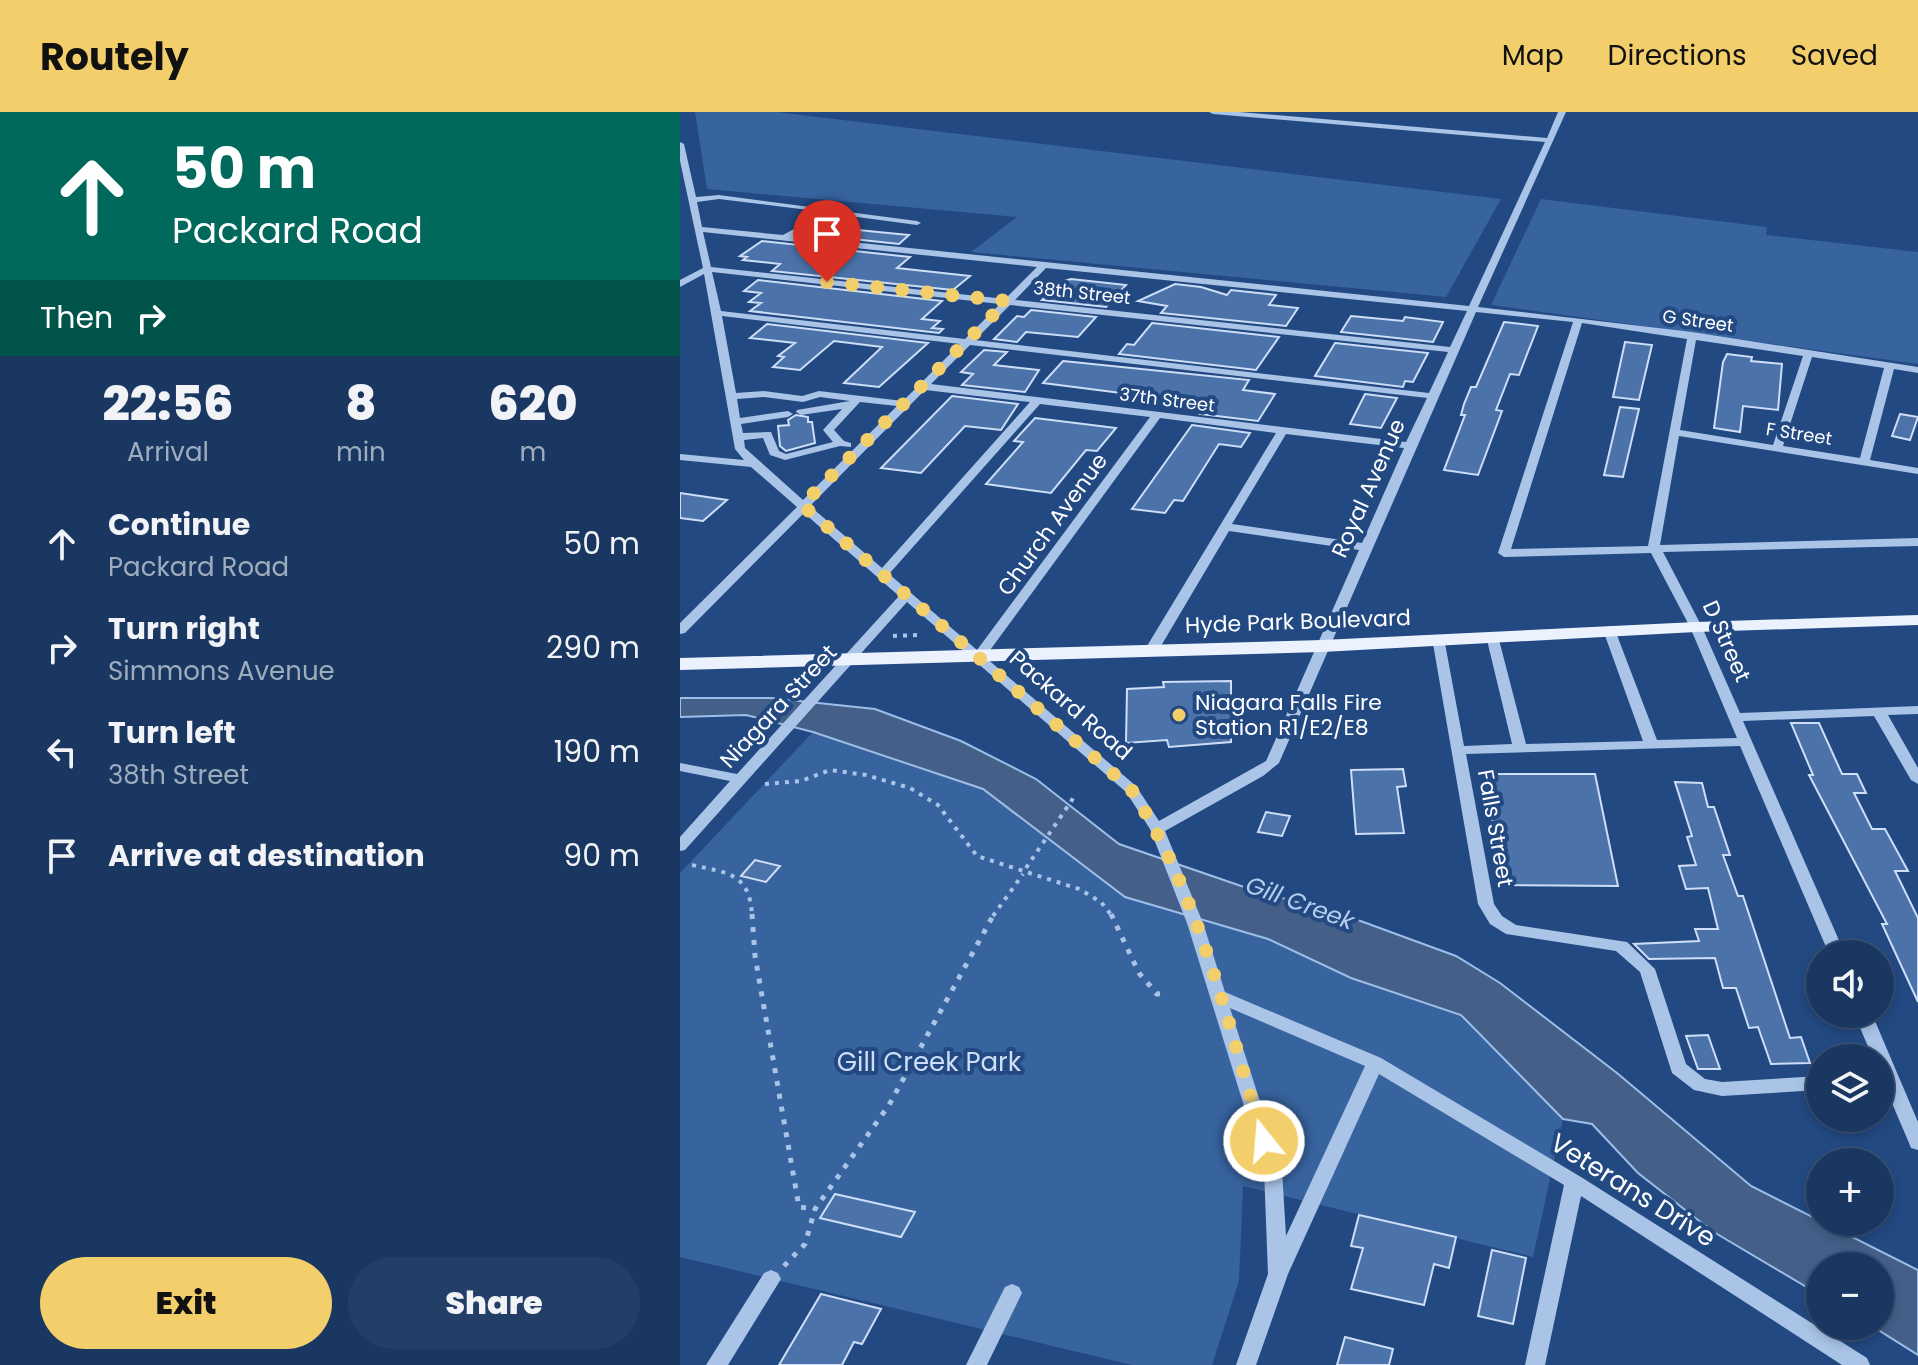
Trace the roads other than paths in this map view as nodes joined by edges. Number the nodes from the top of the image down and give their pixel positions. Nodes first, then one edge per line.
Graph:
1 (1213, 112) edge
2 (1562, 112) edge
3 (1550, 140) junction
4 (680, 144) edge
5 (684, 178) edge
6 (693, 200) junction
7 (834, 211) junction
8 (680, 213) edge
9 (694, 214) junction
10 (917, 223) dead end
11 (697, 229) junction
12 (785, 238) junction
13 (1044, 265) junction
14 (707, 269) junction
15 (680, 284) edge
16 (1007, 301) junction
17 (1472, 309) junction
18 (717, 313) junction
19 (1578, 320) junction
20 (1692, 335) junction
21 (966, 342) junction
22 (1454, 350) junction
23 (1809, 353) junction
24 (1890, 365) junction
25 (1918, 370) edge
26 (921, 386) junction
27 (731, 396) junction
28 (1433, 396) junction
29 (1038, 400) junction
30 (854, 401) junction
31 (903, 404) junction
32 (801, 412) dead end
33 (788, 414) dead end
34 (1157, 415) junction
35 (736, 422) junction
36 (1283, 430) junction
37 (1674, 432) junction
38 (738, 437) junction
39 (840, 443) junction
40 (1410, 446) junction
41 (859, 448) junction
42 (1777, 448) junction
43 (680, 457) edge
44 (1864, 462) junction
45 (754, 464) junction
46 (1918, 471) edge
47 (802, 505) junction
48 (1226, 527) junction
49 (1918, 542) edge
50 (1365, 547) junction
51 (1654, 547) junction
52 (883, 574) junction
53 (907, 595) junction
54 (1918, 620) edge
55 (1696, 627) junction
56 (680, 630) edge
57 (1609, 630) junction
58 (1492, 636) junction
59 (1438, 638) junction
60 (1322, 646) junction
61 (1151, 651) junction
62 (979, 656) junction
63 (850, 661) junction
64 (680, 664) edge
65 (1918, 710) edge
66 (1879, 712) junction
67 (1735, 717) junction
68 (1746, 742) junction
69 (1652, 745) junction
70 (1520, 748) junction
71 (1458, 750) junction
72 (680, 767) edge
73 (742, 779) junction
74 (1918, 780) edge
75 (1157, 829) junction
76 (680, 846) edge
77 (1831, 940) edge
78 (1220, 997) junction
79 (1375, 1063) junction
80 (1806, 1084) edge
81 (1894, 1096) edge
82 (1918, 1143) edge
83 (1574, 1182) junction
84 (1278, 1274) junction
85 (771, 1279) road end
86 (1012, 1293) dead end
87 (716, 1365) edge
88 (976, 1365) edge
89 (1246, 1365) edge
90 (1535, 1365) edge
91 (1860, 1365) edge

1 - 3 street
2 - 3 street, Royal Avenue
3 - 17 street, Royal Avenue
4 - 5 street, Packard Road
5 - 6 street, Packard Road
6 - 7 street
6 - 9 street, Packard Road
7 - 10 street
7 - 12 street
8 - 9 street
9 - 11 street, Packard Road
11 - 12 street, G Street
11 - 14 street, Packard Road
12 - 13 street, G Street
13 - 16 street
13 - 17 street, G Street
14 - 15 street
14 - 16 street, 38th Street
14 - 18 street, Packard Road
16 - 21 street
16 - 22 street, 38th Street
17 - 19 street, G Street
17 - 22 street, Royal Avenue
18 - 21 street
18 - 27 street, Packard Road
19 - 20 street, G Street
19 - 51 street
20 - 23 street, G Street
20 - 37 street
21 - 26 street
21 - 28 street
22 - 28 street, Royal Avenue
23 - 24 street, G Street
23 - 42 street
24 - 25 street, G Street
24 - 44 street
26 - 29 street, 37th Street
26 - 31 street
27 - 30 street
27 - 35 street, Packard Road
28 - 40 street, Royal Avenue
29 - 34 street, 37th Street
29 - 52 street
30 - 31 street
30 - 32 street
30 - 39 street
31 - 41 street
33 - 35 street
34 - 36 street, 37th Street
34 - 62 street, Church Avenue
35 - 38 street, Packard Road
36 - 40 street, 37th Street
36 - 48 street
37 - 42 street, F Street
37 - 51 street
38 - 39 street
38 - 45 street, Packard Road
39 - 41 street
40 - 50 street, Royal Avenue
41 - 47 street
42 - 44 street, F Street
43 - 45 street
44 - 46 street, F Street
45 - 47 street, Packard Road
47 - 52 street, Packard Road
47 - 56 street
48 - 50 street
48 - 61 street
49 - 51 street
50 - 60 street, Royal Avenue
51 - 55 street, D Street
52 - 53 street, Packard Road
53 - 62 street, Packard Road
53 - 63 street, Niagara Street
54 - 55 main road, Hyde Park Boulevard
55 - 57 main road, Hyde Park Boulevard
55 - 67 street, D Street
57 - 58 main road, Hyde Park Boulevard
57 - 69 street
58 - 59 main road, Hyde Park Boulevard
58 - 70 street
59 - 60 main road, Hyde Park Boulevard
59 - 71 street, Falls Street
60 - 61 main road, Hyde Park Boulevard
60 - 75 street, Royal Avenue
61 - 62 main road, Hyde Park Boulevard
62 - 63 main road, Hyde Park Boulevard
62 - 75 street, Packard Road
63 - 64 main road, Hyde Park Boulevard
63 - 73 street, Niagara Street
65 - 66 street
66 - 67 street
66 - 74 street
67 - 68 street, D Street
68 - 69 street
68 - 77 street, D Street
69 - 70 street
70 - 71 street
71 - 80 street, Falls Street
72 - 73 street
73 - 76 street, Niagara Street
75 - 78 street, Packard Road
78 - 79 street
78 - 84 street
79 - 83 street, Veterans Drive
79 - 84 street
81 - 82 street
83 - 90 street
83 - 91 street, Veterans Drive
84 - 89 street
85 - 87 street
86 - 88 street

